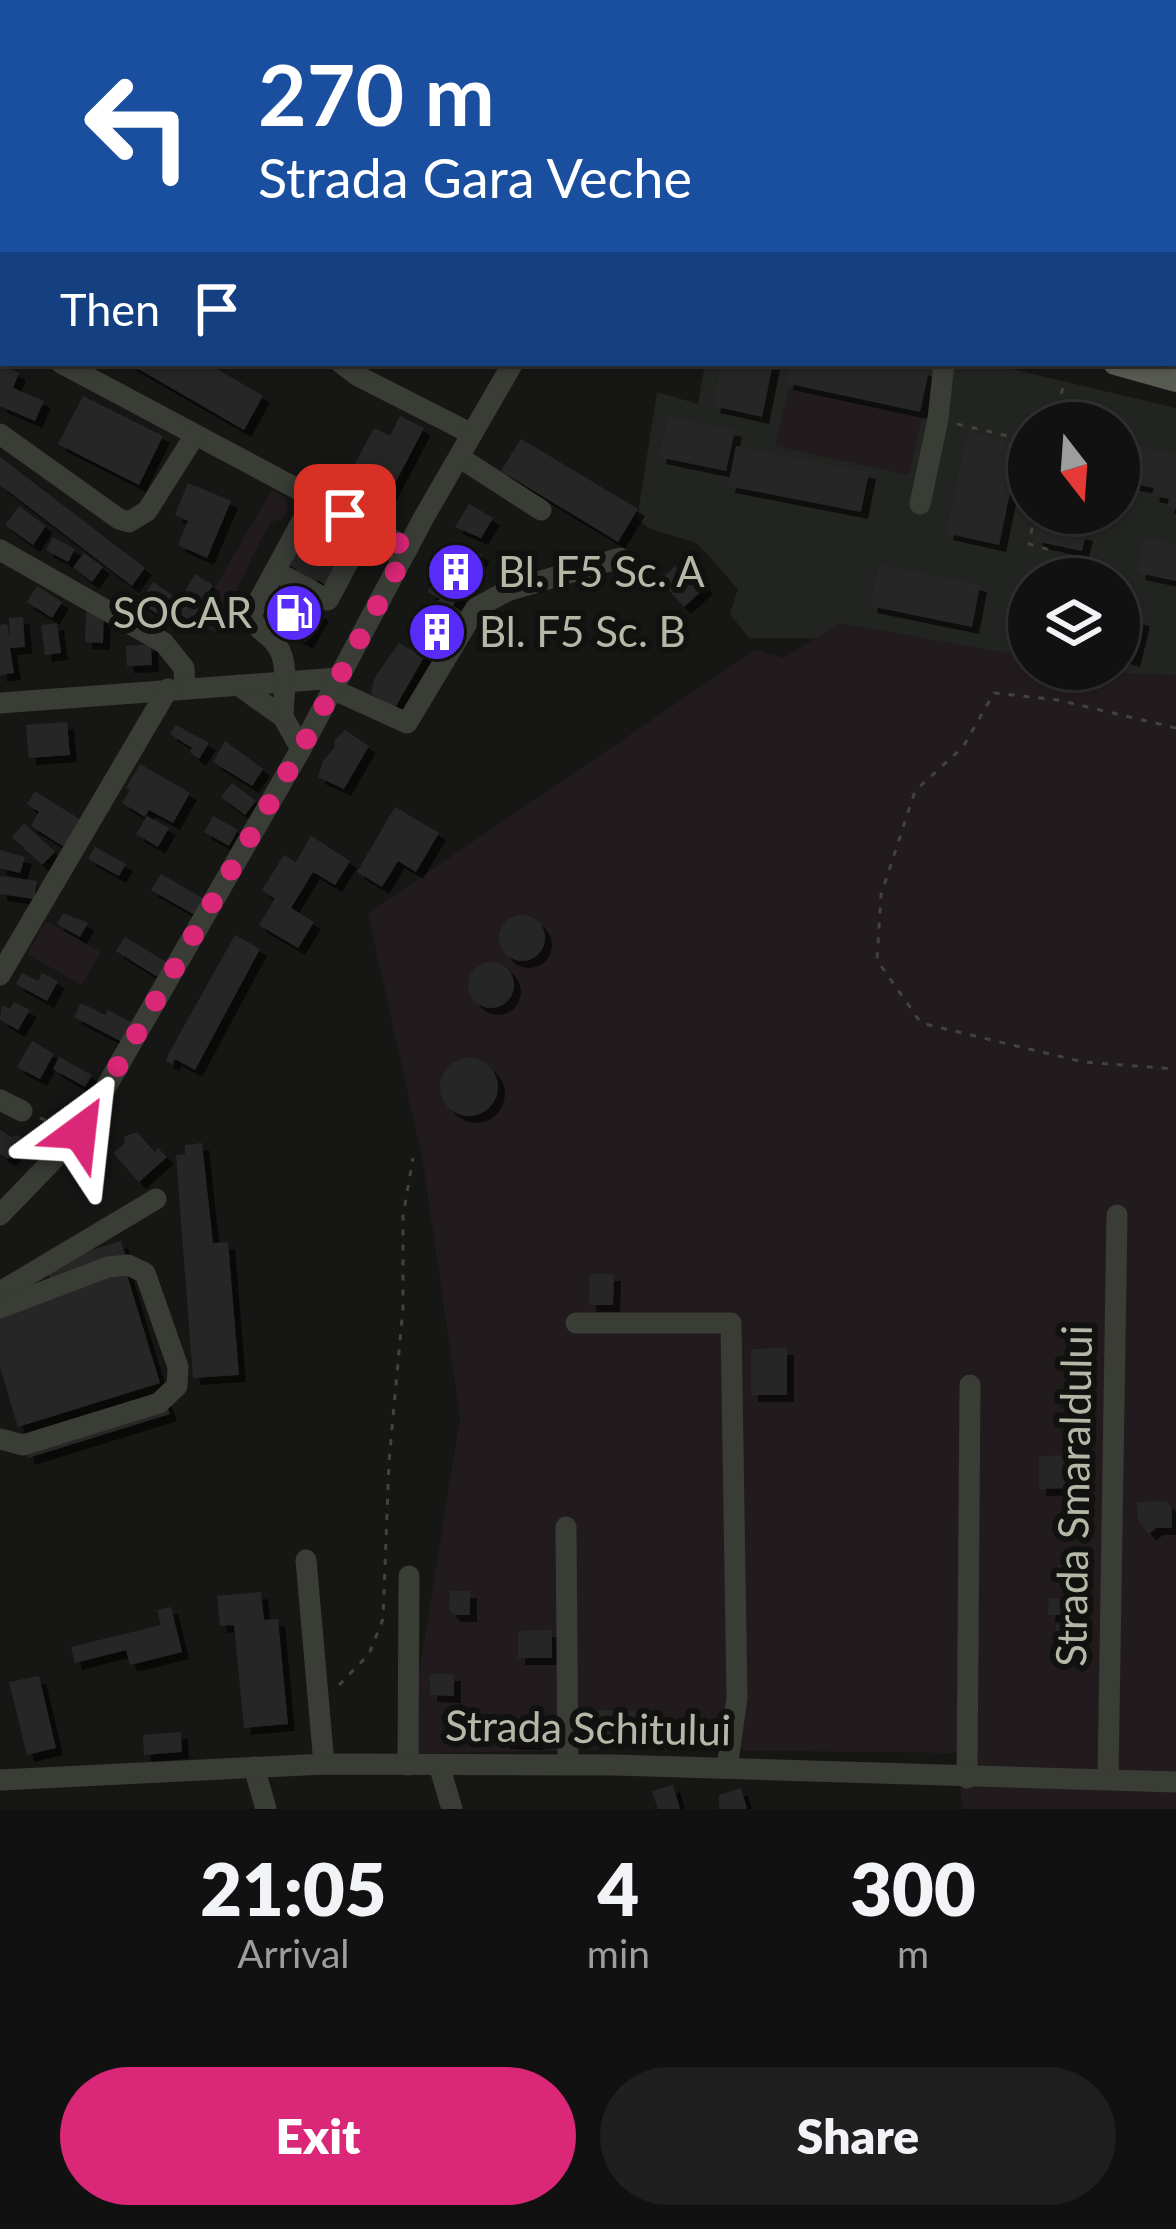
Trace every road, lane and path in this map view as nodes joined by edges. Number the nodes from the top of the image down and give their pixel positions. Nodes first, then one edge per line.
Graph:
1 (67, 366) edge
2 (345, 366) edge
3 (511, 366) edge
4 (944, 366) edge
5 (1125, 366) edge
6 (1176, 380) edge
7 (1064, 383) dead end
8 (1059, 402) edge
9 (938, 419) junction
10 (0, 434) edge
11 (472, 434) junction
12 (195, 435) junction
13 (1008, 436) edge
14 (459, 458) junction
15 (314, 499) junction
16 (920, 504) dead end
17 (541, 510) dead end
18 (299, 526) junction
19 (1031, 534) edge
20 (1048, 544) dead end
21 (408, 548) junction
22 (0, 550) edge
23 (620, 558) dead end
24 (275, 571) junction
25 (284, 682) junction
26 (335, 684) junction
27 (238, 685) junction
28 (176, 688) junction
29 (0, 704) edge
30 (283, 717) junction
31 (1176, 728) edge
32 (301, 749) junction
33 (0, 975) edge
34 (1176, 1070) edge
35 (0, 1100) edge
36 (22, 1112) joint
37 (80, 1132) junction
38 (413, 1158) dead end
39 (156, 1199) dead end
40 (0, 1215) edge
41 (1117, 1215) dead end
42 (0, 1292) edge
43 (0, 1308) edge
44 (576, 1323) dead end
45 (970, 1384) dead end
46 (0, 1438) edge
47 (566, 1528) dead end
48 (306, 1560) dead end
49 (409, 1576) dead end
50 (319, 1702) junction
51 (324, 1764) junction
52 (408, 1765) junction
53 (439, 1765) junction
54 (568, 1765) junction
55 (254, 1767) junction
56 (727, 1768) junction
57 (967, 1778) junction
58 (1108, 1779) junction
59 (0, 1780) edge
60 (1176, 1782) edge
61 (266, 1809) edge
62 (452, 1809) edge

1 - 12 street
2 - 11 street
3 - 11 street
4 - 9 street
5 - 6 main road
7 - 8 path
9 - 13 path
9 - 16 street
10 - 12 street
11 - 14 street
12 - 15 street
14 - 17 street
14 - 21 street
15 - 18 street
15 - 21 street
18 - 24 street
18 - 24 street
19 - 20 path
21 - 26 street
22 - 28 street
23 - 26 street
24 - 25 street
25 - 26 street
25 - 27 street
25 - 30 street
26 - 32 street
27 - 28 street
27 - 30 street
28 - 29 street
28 - 33 street
30 - 32 street
31 - 34 path
32 - 37 street
35 - 36 street
36 - 37 path
37 - 40 street
38 - 50 path
39 - 42 street
41 - 58 street, Strada Smaraldului
43 - 46 street
44 - 56 street
45 - 57 street
47 - 54 street
48 - 50 street
49 - 52 street
50 - 51 street
51 - 52 street, Strada Schitului
51 - 55 street, Strada Schitului
52 - 53 street, Strada Schitului
53 - 54 street, Strada Schitului
53 - 62 street
54 - 56 street, Strada Schitului
55 - 59 street, Strada Schitului
55 - 61 street
56 - 57 street, Strada Schitului
57 - 58 street, Strada Schitului
58 - 60 street, Strada Schitului

